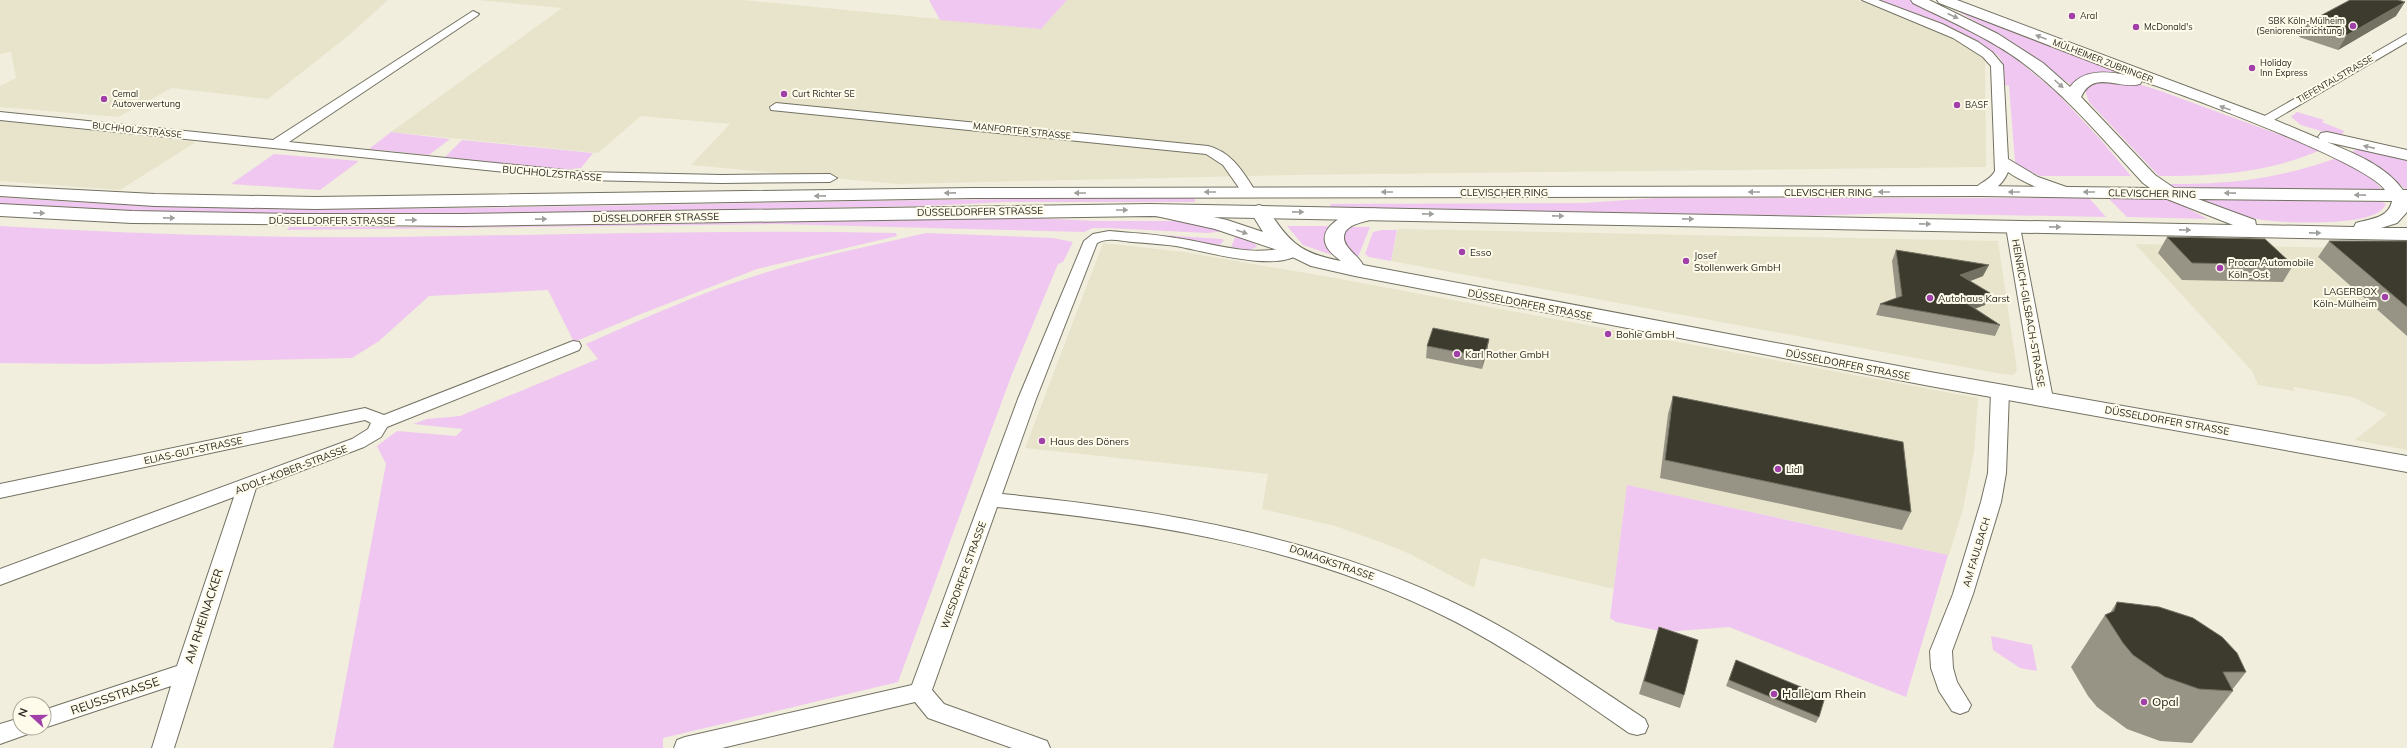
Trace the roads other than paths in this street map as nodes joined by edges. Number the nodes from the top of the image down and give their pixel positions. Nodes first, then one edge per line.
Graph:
1 (1868, 0) edge
2 (1918, 0) edge
3 (1944, 0) edge
4 (473, 14) dead end
5 (2407, 37) edge
6 (2182, 92) junction
7 (2073, 98) junction
8 (776, 107) dead end
9 (0, 116) edge
10 (2262, 121) junction
11 (275, 145) junction
12 (2407, 155) edge
13 (2002, 160) junction
14 (830, 178) dead end
15 (0, 191) edge
16 (1980, 191) junction
17 (1248, 192) junction
18 (2067, 192) junction
19 (2170, 193) junction
20 (2403, 196) edge
21 (0, 210) edge
22 (1150, 210) junction
23 (1259, 211) junction
24 (1372, 213) junction
25 (2013, 227) junction
26 (2278, 232) junction
27 (2338, 233) junction
28 (2407, 234) edge
29 (1289, 249) junction
30 (1355, 270) junction
31 (573, 346) dead end
32 (2000, 392) junction
33 (2044, 399) junction
34 (380, 423) junction
35 (2407, 464) edge
36 (247, 486) junction
37 (0, 492) edge
38 (990, 500) junction
39 (0, 577) edge
40 (186, 672) junction
41 (920, 692) junction
42 (1960, 705) dead end
43 (52, 716) edge
44 (1637, 726) dead end
45 (12, 730) edge
46 (0, 734) edge
47 (685, 747) dead end
48 (163, 748) edge
49 (1039, 748) edge

1 - 13 street
2 -> 7 main road
6 -> 3 main road, MÜLHEIMER ZUBRINGER
4 - 11 street
5 - 10 street, TIEFENTALSTRASSE
6 - 7 main road
10 -> 6 main road, MÜLHEIMER ZUBRINGER
7 - 19 main road
8 - 17 street, MANFORTER STRASSE
9 - 11 street, BUCHHOLZSTRASSE
12 -> 10 main road
10 - 20 main road
11 - 14 street, BUCHHOLZSTRASSE
13 - 16 street
13 - 18 street
17 -> 15 main road, DÜSSELDORFER STRASSE
16 -> 17 main road, CLEVISCHER RING
18 -> 16 main road, CLEVISCHER RING
17 - 23 main road
19 -> 18 main road, CLEVISCHER RING
20 -> 19 main road, CLEVISCHER RING
19 - 26 main road
20 - 27 main road
21 -> 22 main road, DÜSSELDORFER STRASSE
22 - 23 main road, DÜSSELDORFER STRASSE
22 -> 29 main road
23 -> 24 main road
23 - 29 main road, DÜSSELDORFER STRASSE
24 -> 25 main road
24 - 30 main road
25 -> 26 main road
25 - 33 street, HEINRICH-GILSBACH-STRASSE
26 -> 27 main road
27 - 28 main road
29 - 30 main road, DÜSSELDORFER STRASSE
29 - 38 street, WIESDORFER STRASSE
30 - 32 main road, DÜSSELDORFER STRASSE
31 - 34 street, ADOLF-KOBER-STRASSE
32 - 33 main road, DÜSSELDORFER STRASSE
32 - 42 street, AM FAULBACH
33 - 35 main road, DÜSSELDORFER STRASSE
34 - 36 street, ADOLF-KOBER-STRASSE
34 - 37 street, ELIAS-GUT-STRASSE
36 - 39 street, ADOLF-KOBER-STRASSE
36 - 40 street, AM RHEINACKER
38 - 41 street, WIESDORFER STRASSE
38 - 44 street, DOMAGKSTRASSE
40 - 43 street, REUSSSTRASSE
40 - 48 street, AM RHEINACKER
41 - 47 street
41 - 49 street
45 - 46 street

